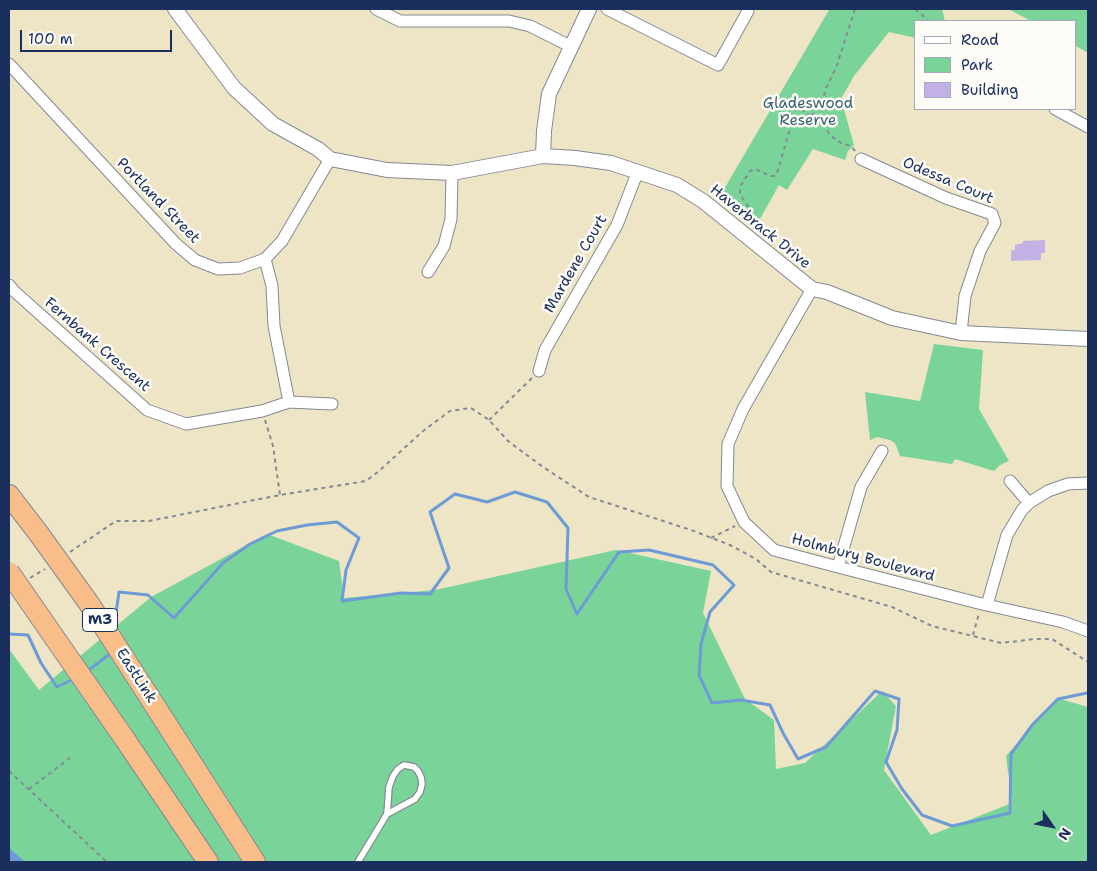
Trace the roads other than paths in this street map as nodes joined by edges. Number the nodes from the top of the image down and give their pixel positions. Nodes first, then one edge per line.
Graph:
1 (175, 9) edge
2 (376, 9) edge
3 (589, 9) edge
4 (607, 9) edge
5 (748, 11) dead end
6 (570, 46) junction
7 (9, 64) edge
8 (1056, 110) edge
9 (1088, 127) edge
10 (543, 156) junction
11 (330, 159) junction
12 (861, 159) road end
13 (638, 172) junction
14 (452, 173) junction
15 (265, 259) junction
16 (428, 272) dead end
17 (9, 285) edge
18 (812, 289) junction
19 (961, 332) junction
20 (1088, 339) edge
21 (539, 371) road end
22 (289, 402) junction
23 (332, 404) dead end
24 (882, 451) dead end
25 (1010, 481) dead end
26 (1088, 483) edge
27 (9, 495) edge
28 (1029, 503) junction
29 (838, 568) junction
30 (9, 572) edge
31 (985, 604) junction
32 (1088, 630) edge
33 (387, 814) junction
34 (208, 862) edge
35 (255, 862) edge
36 (358, 862) edge

1 - 11 street, Haverbrack Drive
2 - 6 street
3 - 6 street
4 - 5 street
6 - 10 street
7 - 15 street, Portland Street
8 - 9 street
10 - 13 street, Haverbrack Drive
10 - 14 street, Haverbrack Drive
11 - 14 street, Haverbrack Drive
11 - 15 street, Portland Street
12 - 19 street, Odessa Court
13 - 18 street, Haverbrack Drive
13 - 21 street, Mardene Court
14 - 16 street
15 - 22 street
17 - 22 street, Fernbank Crescent
18 - 19 street, Haverbrack Drive
18 - 29 street, Holmbury Boulevard
19 - 20 street, Haverbrack Drive
22 - 23 street, Fernbank Crescent
24 - 29 street
25 - 28 street
26 - 28 street
27 - 35 highway, EastLink / M3, bridge
28 - 31 street
29 - 31 street, Holmbury Boulevard
30 - 34 highway, bridge
31 - 32 street, Holmbury Boulevard
33 - 33 lane
33 - 36 lane

